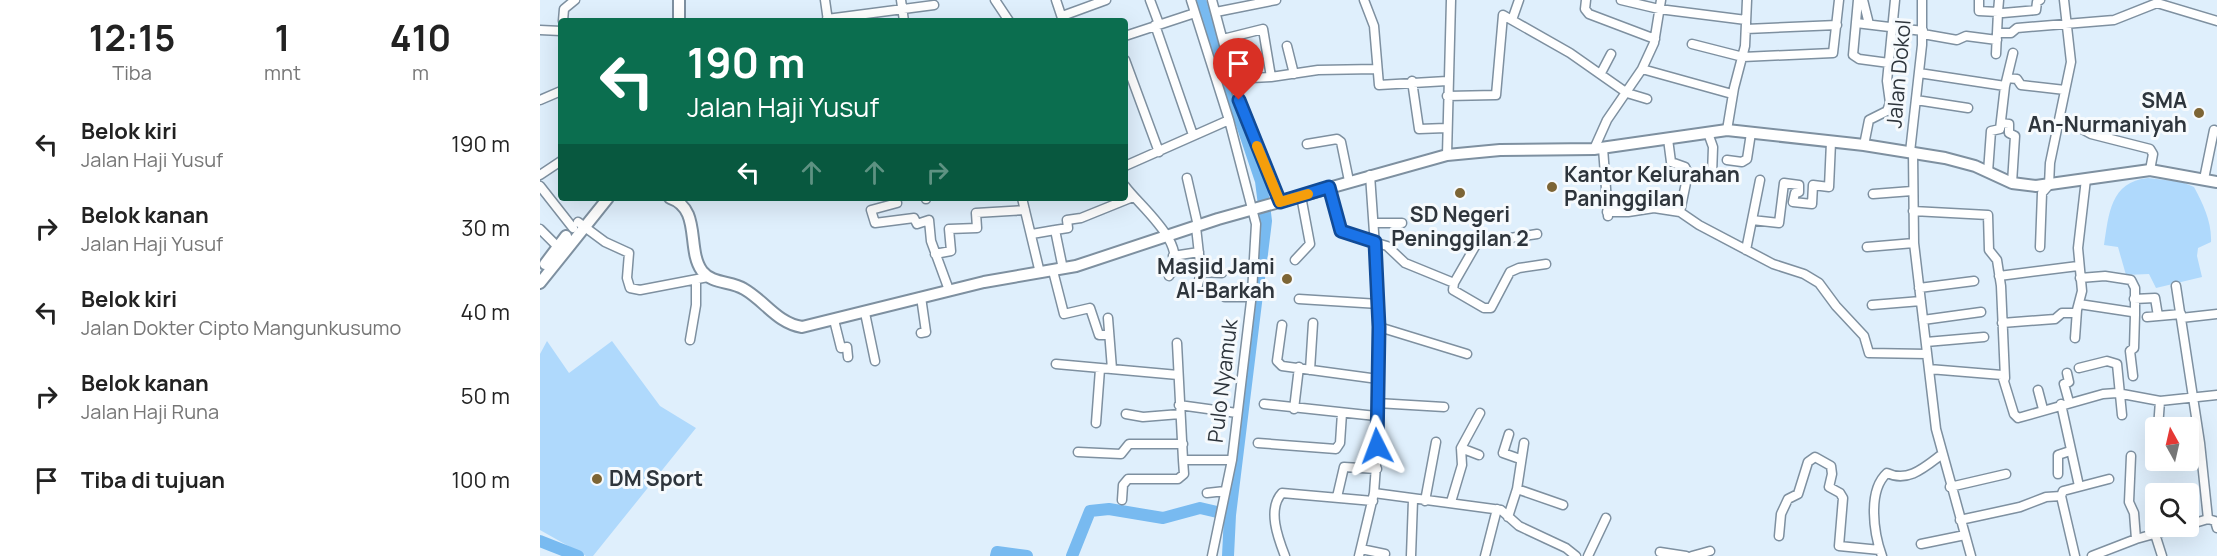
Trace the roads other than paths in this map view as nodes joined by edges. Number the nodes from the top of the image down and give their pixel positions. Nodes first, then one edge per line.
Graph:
1 (575, 0) edge
2 (679, 0) edge
3 (685, 0) edge
4 (825, 0) edge
5 (901, 0) edge
6 (995, 0) edge
7 (1056, 0) edge
8 (1106, 0) edge
9 (1150, 0) edge
10 (1191, 0) edge
11 (1212, 0) edge
12 (1276, 0) edge
13 (1364, 0) edge
14 (1450, 0) edge
15 (1518, 0) edge
16 (1586, 0) edge
17 (1622, 0) edge
18 (1747, 0) edge
19 (1839, 0) edge
20 (1858, 0) edge
21 (1863, 0) edge
22 (1895, 0) edge
23 (1922, 0) edge
24 (1979, 0) edge
25 (1999, 0) edge
26 (2040, 0) edge
27 (2064, 0) edge
28 (1660, 4) edge
29 (934, 5) dead end
30 (902, 10) junction
31 (1216, 12) junction
32 (1998, 12) junction
33 (1195, 13) junction
34 (563, 18) edge
35 (679, 18) edge
36 (685, 18) edge
37 (828, 18) edge
38 (843, 18) edge
39 (903, 18) edge
40 (1007, 18) edge
41 (1064, 18) edge
42 (1512, 20) junction
43 (2217, 21) edge
44 (1856, 23) junction
45 (1157, 24) junction
46 (1869, 24) junction
47 (1746, 25) junction
48 (1837, 25) junction
49 (2068, 25) junction
50 (1892, 27) junction
51 (540, 30) edge
52 (558, 31) edge
53 (1923, 32) junction
54 (1128, 35) edge
55 (1997, 36) junction
56 (1223, 39) junction
57 (1655, 39) junction
58 (1692, 44) dead end
59 (1287, 46) dead end
60 (2013, 53) dead end
61 (1611, 54) dead end
62 (1996, 54) dead end
63 (1743, 57) junction
64 (1889, 63) junction
65 (1128, 68) edge
66 (1376, 69) junction
67 (1642, 69) junction
68 (1601, 73) junction
69 (1919, 73) junction
70 (1294, 74) junction
71 (1272, 77) junction
72 (1232, 79) junction
73 (1412, 81) junction
74 (1447, 81) junction
75 (2006, 82) junction
76 (2065, 90) junction
77 (558, 92) edge
78 (1627, 93) junction
79 (1732, 94) junction
80 (1447, 96) junction
81 (1647, 99) dead end
82 (540, 100) edge
83 (1916, 100) junction
84 (1968, 108) dead end
85 (2060, 117) junction
86 (1229, 120) junction
87 (2001, 123) junction
88 (1446, 128) junction
89 (1727, 130) junction
90 (2214, 130) dead end
91 (1708, 133) junction
92 (1751, 133) junction
93 (1193, 135) junction
94 (1668, 139) junction
95 (1831, 141) junction
96 (1307, 144) dead end
97 (1864, 145) junction
98 (1599, 148) junction
99 (1159, 152) junction
100 (1912, 152) junction
101 (1448, 155) junction
102 (1727, 160) dead end
103 (558, 163) edge
104 (1128, 165) edge
105 (2150, 170) junction
106 (1988, 172) junction
107 (540, 174) edge
108 (1370, 175) junction
109 (1712, 175) dead end
110 (1187, 178) dead end
111 (2086, 179) junction
112 (2204, 179) junction
113 (1760, 180) dead end
114 (1349, 181) junction
115 (2217, 182) edge
116 (2012, 183) junction
117 (2049, 185) junction
118 (540, 186) edge
119 (1329, 187) junction
120 (1128, 190) edge
121 (1912, 191) junction
122 (1873, 194) dead end
123 (1301, 196) junction
124 (1133, 197) junction
125 (1128, 199) edge
126 (597, 201) edge
127 (605, 201) edge
128 (676, 201) edge
129 (1023, 201) edge
130 (1123, 201) edge
131 (897, 203) dead end
132 (1266, 206) junction
133 (1025, 210) junction
134 (1913, 211) junction
135 (1680, 212) junction
136 (1752, 220) junction
137 (1374, 223) junction
138 (1402, 223) dead end
139 (578, 225) junction
140 (1197, 226) junction
141 (540, 229) edge
142 (1055, 230) junction
143 (1032, 234) junction
144 (1537, 234) dead end
145 (1169, 236) junction
146 (1376, 243) junction
147 (1914, 243) junction
148 (558, 247) junction
149 (1867, 247) dead end
150 (2040, 247) dead end
151 (1746, 250) junction
152 (1199, 252) junction
153 (935, 254) junction
154 (1173, 256) junction
155 (1295, 260) dead end
156 (1546, 264) dead end
157 (2078, 266) junction
158 (1058, 270) junction
159 (1201, 272) junction
160 (1040, 273) junction
161 (1222, 273) dead end
162 (1169, 276) dead end
163 (1999, 276) junction
164 (708, 277) junction
165 (2080, 278) junction
166 (540, 280) edge
167 (696, 281) junction
168 (1974, 281) dead end
169 (1454, 283) junction
170 (1198, 285) dead end
171 (2176, 286) dead end
172 (1919, 288) junction
173 (949, 290) junction
174 (921, 297) junction
175 (1225, 297) dead end
176 (1251, 297) junction
177 (1299, 298) dead end
178 (2134, 299) junction
179 (1921, 301) junction
180 (1378, 304) junction
181 (1872, 305) dead end
182 (2078, 309) junction
183 (1981, 312) dead end
184 (865, 313) junction
185 (2217, 314) edge
186 (2134, 315) junction
187 (2158, 316) junction
188 (2181, 316) junction
189 (1108, 318) dead end
190 (2147, 318) dead end
191 (834, 320) junction
192 (1923, 320) junction
193 (1313, 323) dead end
194 (2002, 323) junction
195 (1282, 325) dead end
196 (1379, 327) junction
197 (921, 333) dead end
198 (1108, 335) junction
199 (1984, 338) dead end
200 (2075, 338) dead end
201 (690, 340) dead end
202 (1926, 342) junction
203 (1177, 343) dead end
204 (1467, 354) dead end
205 (1927, 354) junction
206 (849, 357) dead end
207 (875, 361) dead end
208 (1056, 364) dead end
209 (1299, 367) junction
210 (2079, 368) dead end
211 (1100, 369) junction
212 (1112, 369) junction
213 (1929, 369) junction
214 (1310, 370) junction
215 (2067, 373) dead end
216 (1178, 375) junction
217 (2133, 376) dead end
218 (2005, 378) junction
219 (1378, 379) junction
220 (2038, 390) dead end
221 (2122, 395) junction
222 (2217, 395) edge
223 (2193, 399) junction
224 (2160, 401) junction
225 (1379, 403) junction
226 (2065, 403) junction
227 (1264, 404) dead end
228 (1444, 407) dead end
229 (1294, 409) junction
230 (2043, 409) junction
231 (1180, 410) junction
232 (1237, 413) junction
233 (1342, 413) junction
234 (1480, 413) dead end
235 (1126, 414) dead end
236 (2122, 415) dead end
237 (1376, 416) junction
238 (2159, 417) edge
239 (1096, 423) dead end
240 (1509, 434) dead end
241 (1437, 442) dead end
242 (1258, 443) dead end
243 (1524, 443) dead end
244 (1183, 444) junction
245 (1461, 448) junction
246 (2070, 451) junction
247 (1078, 452) dead end
248 (1479, 455) dead end
249 (1941, 455) junction
250 (2131, 456) dead end
251 (1520, 459) junction
252 (1183, 460) junction
253 (1232, 460) junction
254 (1377, 469) junction
255 (2006, 474) dead end
256 (2058, 474) dead end
257 (2109, 479) dead end
258 (2079, 486) junction
259 (1950, 487) junction
260 (1517, 489) junction
261 (1225, 492) junction
262 (1207, 493) dead end
263 (2061, 496) junction
264 (1337, 497) junction
265 (1374, 497) junction
266 (1122, 500) dead end
267 (1413, 500) junction
268 (1425, 501) junction
269 (1451, 502) junction
270 (1563, 505) dead end
271 (1497, 509) junction
272 (1508, 517) junction
273 (1606, 518) dead end
274 (2208, 519) junction
275 (1960, 520) junction
276 (2199, 522) edge
277 (2217, 528) edge
278 (1965, 535) junction
279 (1779, 536) dead end
280 (2145, 537) edge
281 (2157, 537) edge
282 (2136, 539) junction
283 (1921, 544) dead end
284 (1710, 551) dead end
285 (1360, 552) edge
286 (1660, 552) dead end
287 (1881, 553) edge
288 (1385, 554) dead end
289 (1672, 555) edge
290 (1212, 556) edge
291 (1285, 556) edge
292 (1412, 556) edge
293 (1485, 556) edge
294 (1576, 556) edge
295 (1588, 556) edge
296 (1686, 556) edge
297 (1692, 556) edge
298 (1970, 556) edge
299 (2074, 556) edge
300 (2092, 556) edge
301 (2162, 556) edge

1 - 34 street
2 - 35 main road
3 - 36 main road
4 - 37 street
5 - 30 street
6 - 40 street
7 - 41 street
8 - 41 street
9 - 45 street
10 - 33 street
11 - 31 street
12 - 31 street
13 - 66 street
14 - 74 street
15 - 42 street
16 - 57 street
17 - 28 street
18 - 47 street
19 - 48 street
20 - 44 street
21 - 46 street
22 - 50 street
23 - 53 street, Jalan Dokol
24 - 32 street
25 - 32 street
26 - 32 street
27 - 49 street
28 - 47 street
28 - 57 street
29 - 30 street
30 - 38 street
30 - 39 street
31 - 56 street
32 - 55 street
33 - 45 street
33 - 86 street
42 - 68 street
42 - 80 street
43 - 49 street
44 - 46 street
44 - 64 street
45 - 54 street
45 - 93 street
46 - 50 street
47 - 48 street
47 - 63 street
48 - 63 street
49 - 55 street
49 - 76 street
50 - 53 street
50 - 64 street
51 - 52 street
53 - 55 street
53 - 69 street, Jalan Dokol
55 - 62 street
56 - 71 street
56 - 72 street
57 - 67 street
58 - 63 street
59 - 70 street
60 - 75 street
61 - 68 street
63 - 79 street
64 - 97 street
65 - 99 street
66 - 70 street
66 - 73 street
67 - 78 street
67 - 79 street
68 - 78 street
69 - 75 street
69 - 83 street, Jalan Dokol
70 - 71 street
71 - 72 street
72 - 132 street
73 - 74 street
73 - 88 street
74 - 80 street
75 - 76 street
75 - 87 street
76 - 85 street
77 - 82 street
78 - 81 street
78 - 98 street
79 - 89 street
80 - 88 street
83 - 84 street
83 - 100 street, Jalan Dokol
85 - 105 street
85 - 117 street
86 - 93 street
86 - 132 street
87 - 106 street
87 - 116 street
88 - 101 street
89 - 91 main road
89 - 92 main road
90 - 112 street
91 - 94 main road
91 - 109 street
92 - 95 main road
92 - 102 street
93 - 99 street
94 - 98 main road
94 - 135 street
95 - 97 main road
95 - 136 street
96 - 114 street
97 - 100 main road
98 - 101 main road
98 - 135 street
99 - 104 street
100 - 106 main road
100 - 121 street, Jalan Dokol
101 - 108 main road
103 - 107 street
105 - 111 main road
105 - 112 main road
106 - 116 main road
108 - 114 main road
108 - 137 street
110 - 140 street
111 - 117 main road
111 - 157 street
112 - 115 main road
113 - 136 street
114 - 119 main road
116 - 117 main road
117 - 150 street
118 - 139 street
119 - 123 main road
119 - 146 street
120 - 124 street
121 - 122 street
121 - 134 street, Jalan Dokol
123 - 132 main road
123 - 155 street
124 - 125 street
124 - 145 street
126 - 139 main road
127 - 139 main road
128 - 164 main road
129 - 133 street
130 - 142 street
131 - 153 street
132 - 140 main road
132 - 176 street, Pulo Nyamuk
133 - 143 street
133 - 153 street
134 - 147 street, Jalan Dokol
134 - 163 street
135 - 151 street
136 - 151 street
137 - 138 street
137 - 146 street
139 - 148 main road
139 - 166 main road
139 - 167 street
140 - 145 main road
140 - 152 street
141 - 148 street
142 - 143 street
142 - 158 street
143 - 160 street
144 - 169 street
145 - 154 street
145 - 158 main road
146 - 169 street
146 - 180 street
147 - 149 street
147 - 172 street, Jalan Dokol
148 - 166 main road
151 - 205 street
152 - 154 street
152 - 159 street
153 - 173 street
154 - 162 street
156 - 169 street
157 - 163 street
157 - 165 street
158 - 160 main road
158 - 198 street
159 - 161 street
159 - 170 street
160 - 173 main road
163 - 194 street
164 - 167 street
164 - 191 main road
165 - 178 street
165 - 182 street
167 - 201 street
168 - 172 street
171 - 188 street
172 - 179 street, Jalan Dokol
173 - 174 main road
174 - 184 main road
174 - 197 street
175 - 176 street
176 - 232 street, Pulo Nyamuk
177 - 180 street
178 - 186 street
178 - 187 street
179 - 181 street
179 - 192 street, Jalan Dokol
180 - 196 street
182 - 186 street
182 - 194 street
182 - 200 street
183 - 192 street
184 - 191 main road
184 - 207 street
185 - 188 street
186 - 217 street
187 - 188 street
187 - 190 street
188 - 223 street
189 - 198 street
191 - 206 street
192 - 202 street, Jalan Dokol
193 - 214 street
194 - 218 street
195 - 209 street
196 - 204 street
196 - 219 street
198 - 212 street
199 - 202 street
202 - 205 street, Jalan Dokol
203 - 216 street
205 - 213 street, Jalan Dokol
208 - 211 street
209 - 214 street
209 - 229 street
210 - 221 street
211 - 212 street
211 - 239 street
212 - 216 street
213 - 218 street
213 - 249 street, Jalan Dokol
214 - 219 street
215 - 226 street
216 - 231 street
218 - 230 street
219 - 225 street
220 - 230 street
221 - 224 street
221 - 226 street
221 - 236 street
222 - 223 street
223 - 224 street
223 - 274 street
224 - 238 street
225 - 228 street
225 - 237 street
226 - 230 street
226 - 246 street
227 - 229 street
229 - 233 street
231 - 232 street
231 - 235 street
231 - 244 street
232 - 253 street, Pulo Nyamuk
233 - 237 street
233 - 242 street
234 - 245 street
237 - 254 street
240 - 251 street
241 - 268 street
243 - 251 street
244 - 247 street
244 - 252 street
245 - 248 street
245 - 269 street
246 - 256 street
246 - 258 street
249 - 259 street, Jalan Dokol
249 - 287 street
250 - 282 street
251 - 260 street
252 - 253 street
252 - 266 street
253 - 261 street, Pulo Nyamuk
254 - 264 street
254 - 265 street
255 - 259 street
257 - 258 street
258 - 263 street
259 - 275 street, Jalan Dokol
260 - 270 street
260 - 272 street
261 - 262 street
261 - 290 street, Pulo Nyamuk
263 - 275 street
263 - 299 street
264 - 265 street
264 - 291 street
265 - 267 street
265 - 285 street
267 - 268 street
267 - 292 street
268 - 269 street
269 - 271 street
271 - 272 street
271 - 293 street
272 - 294 street
273 - 295 street
274 - 276 street
274 - 277 street
275 - 278 street, Jalan Dokol
278 - 283 street
278 - 298 street, Jalan Dokol
279 - 287 street
280 - 282 street
281 - 301 street
282 - 300 street
284 - 297 street
285 - 288 street
286 - 289 street
289 - 296 street

